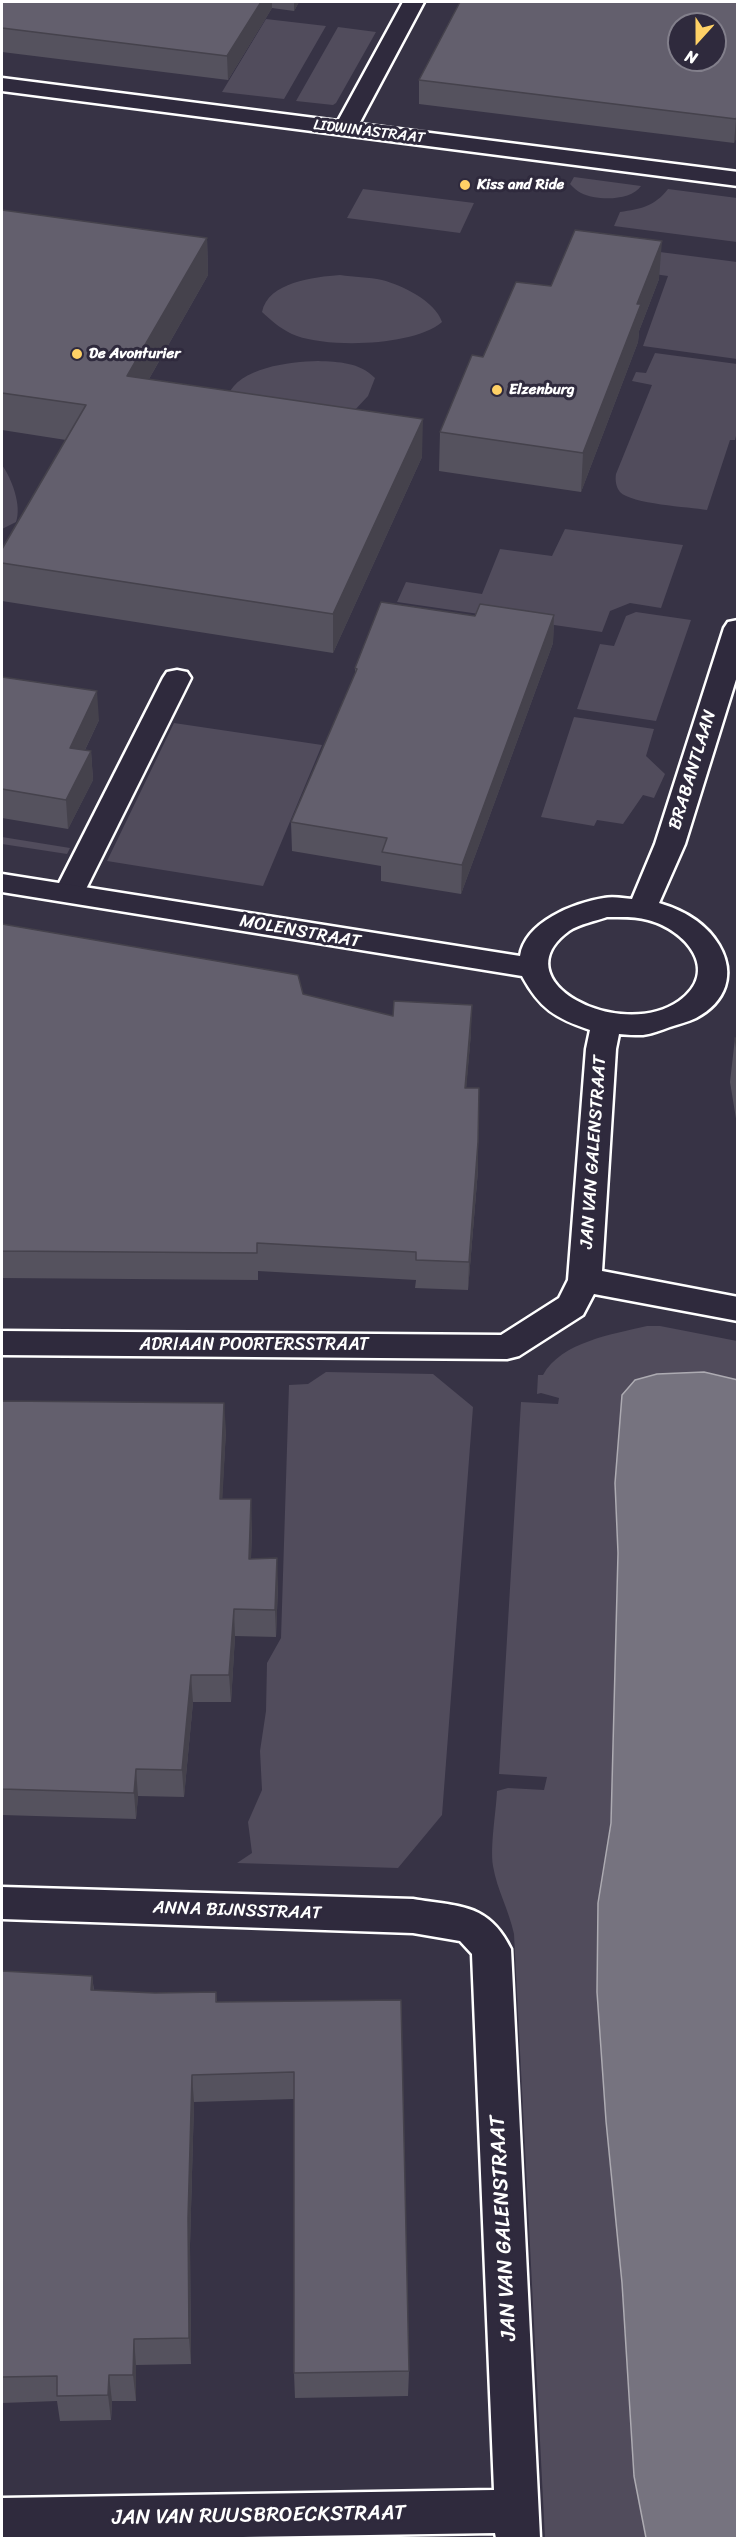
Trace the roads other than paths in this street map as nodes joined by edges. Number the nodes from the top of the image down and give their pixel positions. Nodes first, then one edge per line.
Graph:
1 (413, 2) edge
2 (2, 85) edge
3 (345, 129) junction
4 (738, 179) edge
5 (738, 628) edge
6 (177, 678) dead end
7 (2, 883) edge
8 (69, 893) junction
9 (642, 909) junction
10 (533, 968) junction
11 (723, 993) edge
12 (606, 1024) junction
13 (585, 1280) junction
14 (738, 1309) edge
15 (2, 1343) edge
16 (507, 1347) joint
17 (2, 1903) edge
18 (471, 1926) joint
19 (2, 2520) edge
20 (517, 2525) edge

1 - 3 street
2 - 3 street, LIDWINASTRAAT
3 - 4 street, LIDWINASTRAAT
5 - 9 street, BRABANTLAAN
6 - 8 street
7 - 8 street, MOLENSTRAAT
8 - 10 street, MOLENSTRAAT
9 - 10 street
9 - 11 street
10 - 12 street
11 - 12 street
12 - 13 street, JAN VAN GALENSTRAAT
13 - 14 street
13 - 16 street, JAN VAN GALENSTRAAT
15 - 16 street, ADRIAAN POORTERSSTRAAT
17 - 18 street, ANNA BIJNSSTRAAT
18 - 20 street, JAN VAN GALENSTRAAT
19 - 20 street, JAN VAN RUUSBROECKSTRAAT

